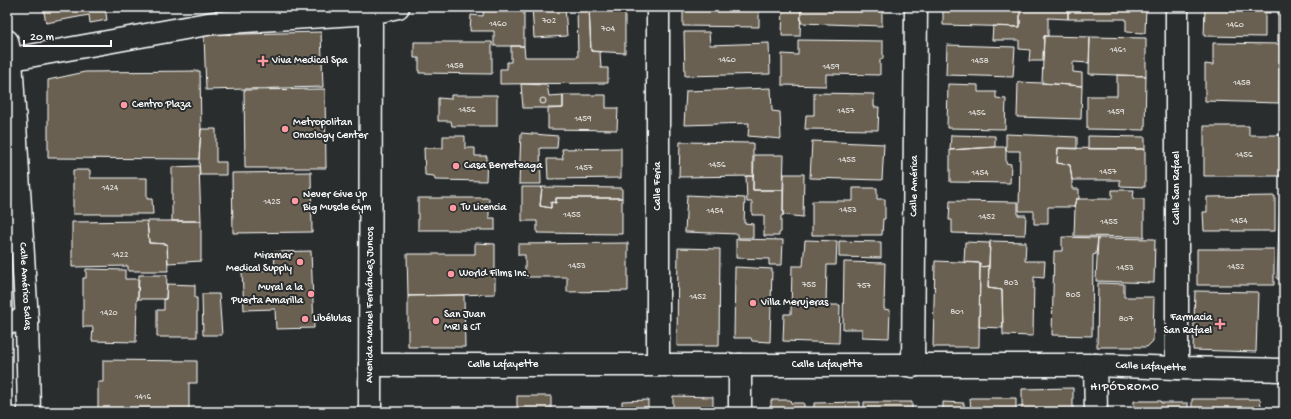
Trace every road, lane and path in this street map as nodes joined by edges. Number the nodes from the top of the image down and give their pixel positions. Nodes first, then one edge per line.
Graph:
1 (398, 7) edge
2 (658, 7) edge
3 (916, 7) edge
4 (1177, 7) edge
5 (371, 10) edge
6 (212, 15) edge
7 (8, 53) edge
8 (17, 322) edge
9 (370, 365) junction
10 (658, 365) junction
11 (740, 365) junction
12 (1095, 365) junction
13 (913, 366) junction
14 (1177, 368) junction
15 (1284, 370) edge
16 (29, 412) edge
17 (370, 412) edge
18 (740, 412) edge
19 (1096, 412) edge

1 - 5 street
2 - 10 street, Calle Feria
3 - 13 street, Calle América
4 - 14 street, Calle San Rafael
5 - 6 street
5 - 9 street, Avenida Manuel Fernández Juncos
6 - 7 street
7 - 8 street, Calle Américo Salas
8 - 16 street, Calle Américo Salas
9 - 10 street, Calle Lafayette
9 - 17 street, Avenida Manuel Fernández Juncos
10 - 11 street, Calle Lafayette
11 - 13 street, Calle Lafayette
11 - 18 street
12 - 13 street, Calle Lafayette
12 - 14 street, Calle Lafayette
12 - 19 street
14 - 15 street, Calle Lafayette

